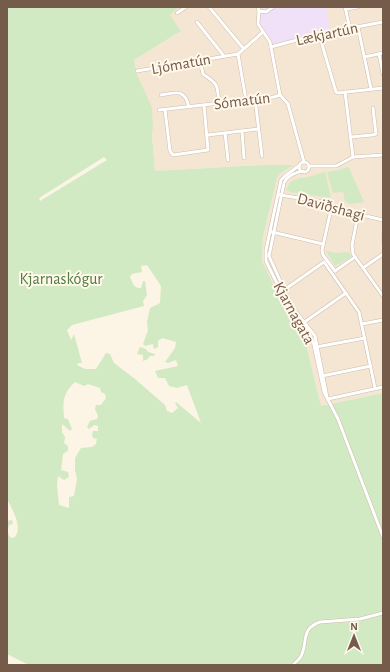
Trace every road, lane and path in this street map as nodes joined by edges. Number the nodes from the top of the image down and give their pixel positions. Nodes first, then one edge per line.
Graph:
1 (186, 7) edge
2 (210, 7) edge
3 (258, 7) edge
4 (273, 7) edge
5 (358, 7) edge
6 (346, 8) edge
7 (259, 12) junction
8 (178, 13) dead end
9 (197, 22) dead end
10 (383, 22) edge
11 (358, 27) junction
12 (350, 29) junction
13 (263, 32) junction
14 (319, 34) junction
15 (271, 47) junction
16 (243, 48) junction
17 (383, 53) edge
18 (238, 54) junction
19 (379, 54) junction
20 (224, 56) junction
21 (364, 57) junction
22 (200, 60) junction
23 (138, 71) dead end
24 (383, 74) edge
25 (383, 88) edge
26 (371, 89) junction
27 (345, 92) junction
28 (161, 95) dead end
29 (280, 96) junction
30 (246, 100) junction
31 (255, 100) junction
32 (219, 104) junction
33 (204, 105) junction
34 (189, 107) junction
35 (373, 108) dead end
36 (159, 110) dead end
37 (165, 110) junction
38 (258, 129) junction
39 (242, 131) junction
40 (225, 133) junction
41 (208, 135) junction
42 (351, 137) junction
43 (383, 155) edge
44 (262, 156) dead end
45 (353, 157) junction
46 (244, 158) dead end
47 (228, 160) dead end
48 (304, 162) junction
49 (300, 166) junction
50 (309, 166) junction
51 (303, 171) junction
52 (280, 195) junction
53 (333, 208) junction
54 (358, 215) junction
55 (383, 220) edge
56 (272, 232) junction
57 (383, 233) edge
58 (383, 241) edge
59 (323, 244) junction
60 (383, 254) edge
61 (355, 257) junction
62 (327, 260) junction
63 (324, 262) junction
64 (363, 268) junction
65 (335, 271) junction
66 (331, 273) junction
67 (283, 291) junction
68 (346, 293) junction
69 (383, 296) edge
70 (383, 320) edge
71 (303, 323) junction
72 (362, 324) junction
73 (365, 338) junction
74 (316, 347) junction
75 (371, 366) junction
76 (322, 376) junction
77 (383, 387) edge
78 (375, 388) junction
79 (328, 399) junction
80 (383, 537) edge
81 (383, 613) edge
82 (293, 665) edge

1 - 8 street
2 - 16 street
3 - 7 street
4 - 7 street
5 - 6 street
6 - 12 street
7 - 13 street
9 - 20 street, Ljómatún
10 - 11 street, Lækjartún
11 - 12 street, Lækjartún
11 - 21 street
12 - 14 street, Lækjartún
13 - 15 street
13 - 16 street
14 - 15 street, Lækjartún
14 - 27 street
15 - 29 street
16 - 18 street
17 - 19 street
18 - 20 street, Ljómatún
18 - 30 street
19 - 21 street
19 - 24 street
20 - 22 street, Ljómatún
21 - 26 street
22 - 23 street, Ljómatún
22 - 32 street
25 - 26 street
26 - 27 street
27 - 42 street
28 - 34 street
29 - 31 street, Sómatún
29 - 48 street
30 - 31 street, Sómatún
30 - 32 street, Sómatún
31 - 38 street
32 - 33 street, Sómatún
33 - 34 street, Sómatún
33 - 41 street, Sómatún
34 - 37 street, Sómatún
35 - 42 street
36 - 37 street, Sómatún
37 - 41 street, Sómatún
38 - 39 street
38 - 44 street
39 - 40 street
39 - 46 street
40 - 41 street
40 - 47 street
42 - 45 street
43 - 45 street
45 - 50 street
48 - 49 street
48 - 50 street
49 - 51 street
49 - 52 street, Kjarnagata
50 - 51 street
51 - 52 street, Kjarnagata
52 - 53 street, Daviðshagi
52 - 56 street, Kjarnagata
53 - 54 street, Daviðshagi
53 - 59 street
54 - 55 street, Daviðshagi
54 - 61 street
56 - 59 street
56 - 67 street, Kjarnagata
57 - 58 street
59 - 62 street
60 - 64 street
61 - 64 street
61 - 65 street
62 - 63 street
62 - 65 street
63 - 66 street
63 - 67 street
64 - 69 street
65 - 66 street
66 - 68 street
67 - 71 street, Kjarnagata
68 - 71 street
68 - 72 street
70 - 72 street
71 - 74 street, Kjarnagata
72 - 73 street
73 - 74 street
73 - 75 street
74 - 76 street, Kjarnagata
75 - 76 street
75 - 78 street
76 - 79 street, Kjarnagata
77 - 78 street
78 - 79 street
79 - 80 street, Kjarnagata
81 - 82 street

